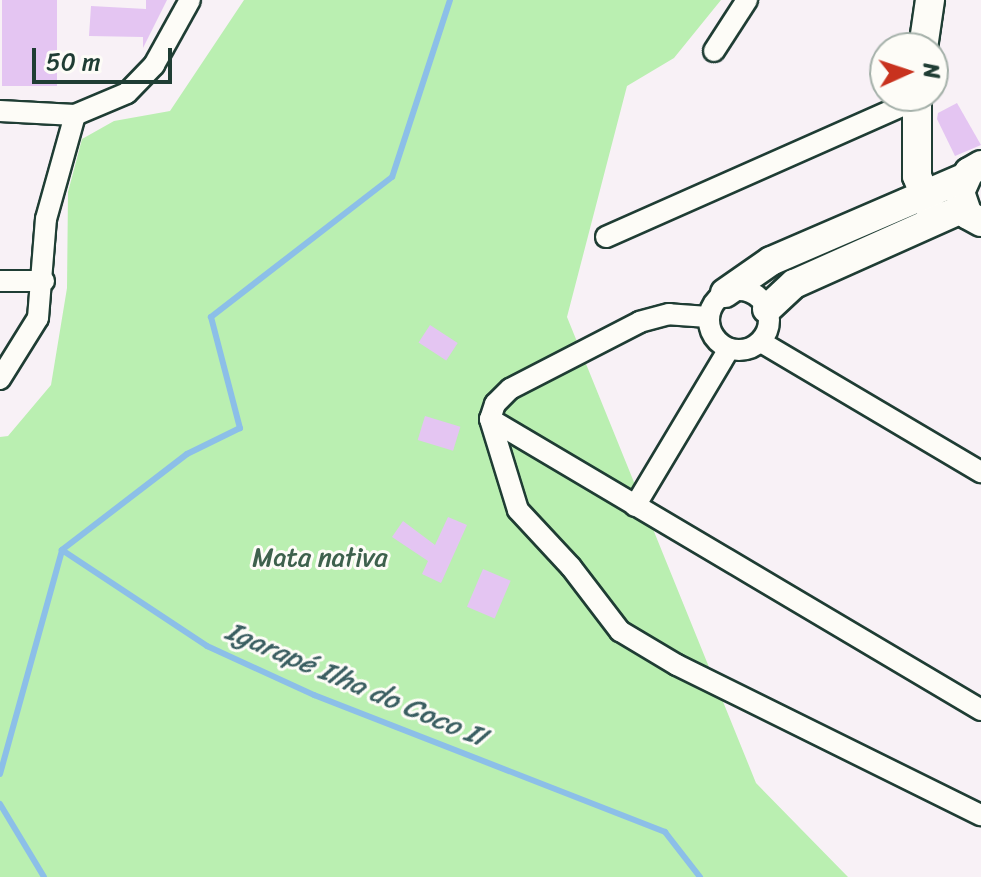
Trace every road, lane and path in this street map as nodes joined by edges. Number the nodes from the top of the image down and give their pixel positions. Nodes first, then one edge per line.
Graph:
1 (190, 0) edge
2 (747, 0) edge
3 (930, 0) edge
4 (925, 32) edge
5 (714, 51) dead end
6 (0, 111) edge
7 (884, 112) edge
8 (918, 112) edge
9 (75, 115) junction
10 (973, 171) edge
11 (922, 193) junction
12 (972, 215) edge
13 (937, 219) junction
14 (606, 237) dead end
15 (0, 281) edge
16 (44, 281) junction
17 (725, 293) junction
18 (767, 309) junction
19 (708, 317) junction
20 (761, 342) junction
21 (729, 349) junction
22 (0, 379) edge
23 (490, 419) junction
24 (981, 472) edge
25 (635, 506) junction
26 (981, 710) edge
27 (981, 815) edge

1 - 9 street
2 - 5 street
3 - 4 street
6 - 9 street
7 - 14 street
8 - 11 street
9 - 16 street
10 - 11 street
10 - 12 street
11 - 13 street
11 - 17 street
12 - 13 street
13 - 18 street
15 - 16 street
16 - 22 street
17 - 18 street
17 - 19 street
18 - 20 street
19 - 21 street
19 - 23 street
20 - 21 street
20 - 24 street
21 - 25 street
23 - 25 street
23 - 27 street
25 - 26 street

